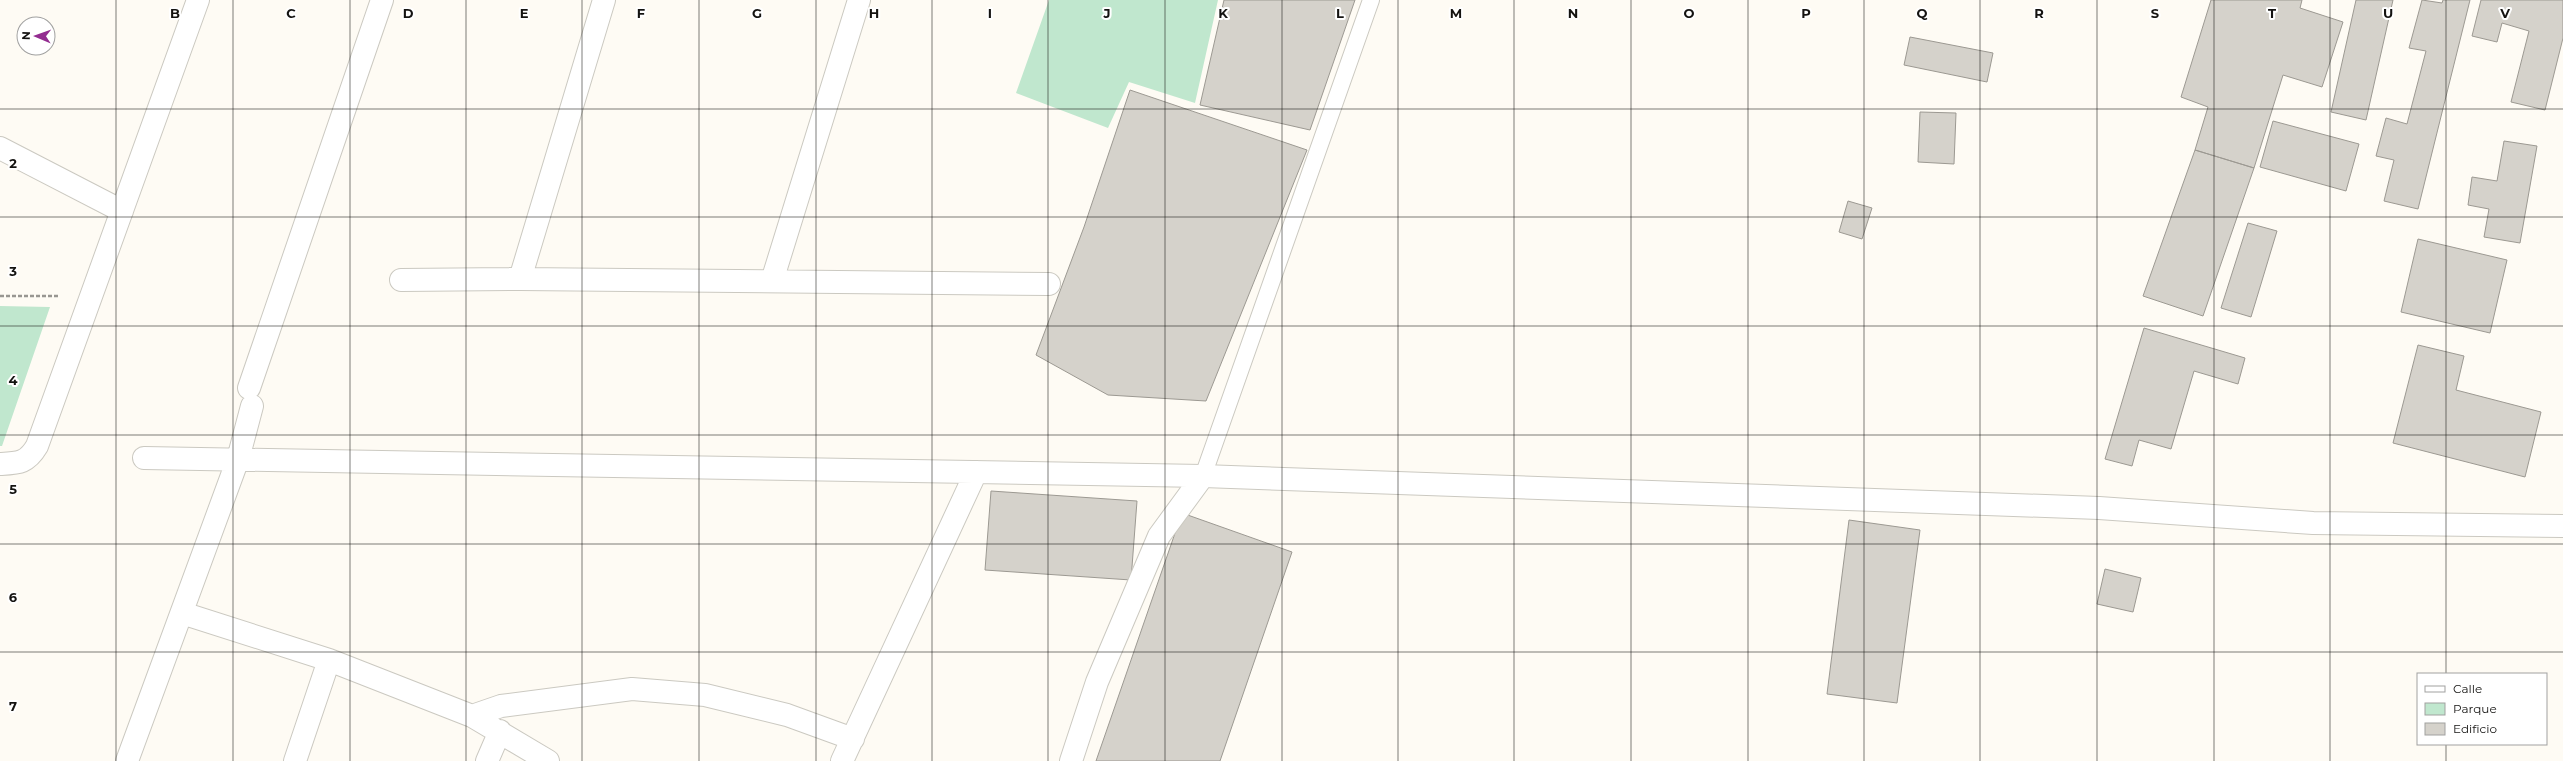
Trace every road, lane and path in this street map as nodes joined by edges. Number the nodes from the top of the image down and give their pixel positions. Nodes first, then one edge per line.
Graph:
1 (382, 0) edge
2 (604, 0) edge
3 (859, 0) edge
4 (1371, 0) edge
5 (196, 1) edge
6 (0, 148) edge
7 (122, 210) junction
8 (520, 279) junction
9 (401, 280) dead end
10 (772, 281) junction
11 (1049, 284) dead end
12 (0, 296) edge
13 (91, 297) junction
14 (144, 458) dead end
15 (238, 459) junction
16 (0, 464) edge
17 (976, 472) junction
18 (1202, 476) junction
19 (2563, 526) edge
20 (182, 613) junction
21 (329, 660) junction
22 (472, 716) junction
23 (500, 731) junction
24 (853, 740) junction
25 (127, 761) edge
26 (295, 761) edge
27 (487, 761) edge
28 (548, 761) edge
29 (842, 761) edge
30 (1071, 761) edge

1 - 15 street
2 - 8 street
3 - 10 street
4 - 18 lane
5 - 7 street
6 - 7 street
7 - 13 street
8 - 9 street
8 - 10 street
10 - 11 street
12 - 13 path
13 - 16 street
14 - 15 street
15 - 17 street
15 - 20 street
17 - 18 street
17 - 24 street
18 - 19 street
18 - 30 street
20 - 21 street
20 - 25 street
21 - 22 street
21 - 26 street
22 - 23 street
22 - 24 street
23 - 27 street
23 - 28 street
24 - 29 street

